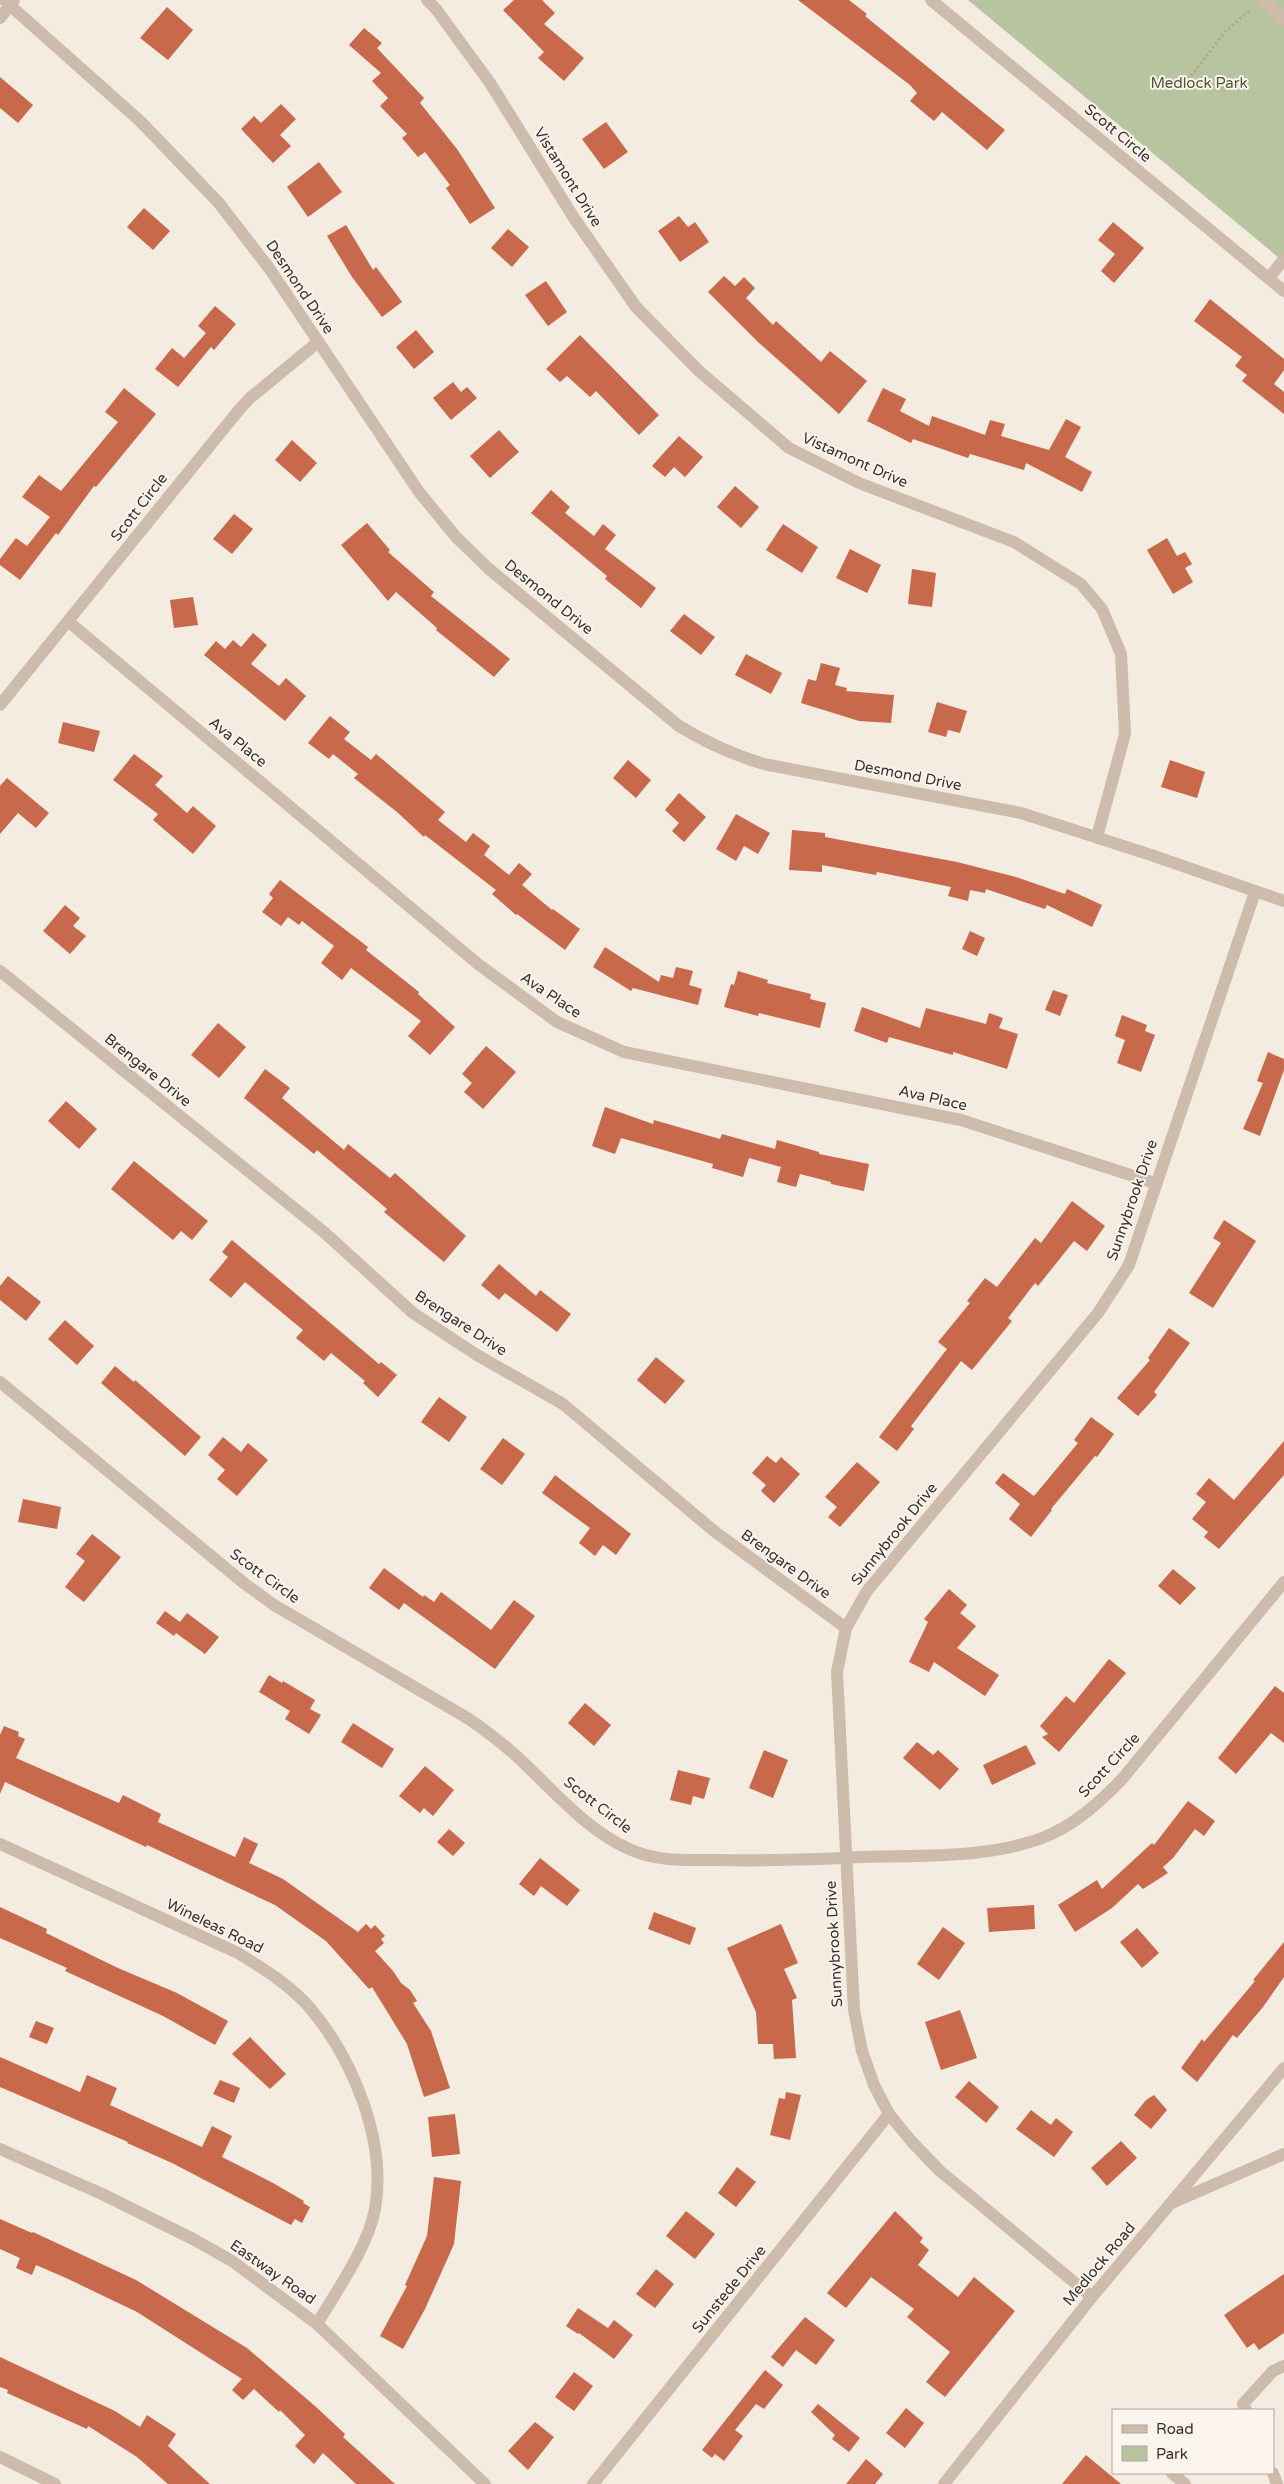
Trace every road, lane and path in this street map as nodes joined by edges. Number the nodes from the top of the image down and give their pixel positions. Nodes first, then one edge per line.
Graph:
1 (427, 0) edge
2 (931, 0) edge
3 (9, 2) edge
4 (1258, 3) edge
5 (0, 18) edge
6 (1284, 20) edge
7 (1185, 84) dead end
8 (1284, 259) edge
9 (1269, 278) junction
10 (1284, 291) edge
11 (318, 342) junction
12 (69, 622) junction
13 (0, 705) edge
14 (1097, 837) junction
15 (1255, 892) junction
16 (1284, 901) edge
17 (0, 972) edge
18 (1155, 1183) junction
19 (0, 1382) edge
20 (1284, 1582) edge
21 (846, 1628) junction
22 (0, 1844) edge
23 (846, 1858) junction
24 (1284, 2068) edge
25 (889, 2114) junction
26 (0, 2149) edge
27 (1284, 2154) edge
28 (1172, 2203) junction
29 (1092, 2297) junction
30 (318, 2324) junction
31 (1284, 2366) edge
32 (1241, 2408) edge
33 (0, 2457) edge
34 (1173, 2474) edge
35 (55, 2484) edge
36 (485, 2484) edge
37 (593, 2484) edge
38 (944, 2484) edge
39 (1185, 2484) edge

1 - 14 street, Vistamont Drive
2 - 9 street, Scott Circle
3 - 5 street
3 - 11 street, Desmond Drive
4 - 6 street
4 - 7 path
8 - 9 street
9 - 10 street, Scott Circle
11 - 12 street, Scott Circle
11 - 14 street, Desmond Drive
12 - 13 street, Scott Circle
12 - 18 street, Ava Place
14 - 15 street, Desmond Drive
15 - 16 street, Desmond Drive
15 - 18 street, Sunnybrook Drive
17 - 21 street, Brengare Drive
18 - 21 street, Sunnybrook Drive
19 - 23 street, Scott Circle
20 - 23 street, Scott Circle
21 - 23 street, Sunnybrook Drive
22 - 30 street, Wineleas Road
23 - 25 street, Sunnybrook Drive
24 - 28 street, Medlock Road
25 - 29 street, Sunnybrook Drive
25 - 37 street, Sunstede Drive
26 - 30 street, Eastway Road
27 - 28 street
28 - 29 street, Medlock Road
29 - 38 street, Medlock Road
30 - 36 street, Eastway Road
31 - 32 street
33 - 35 street
34 - 39 street

